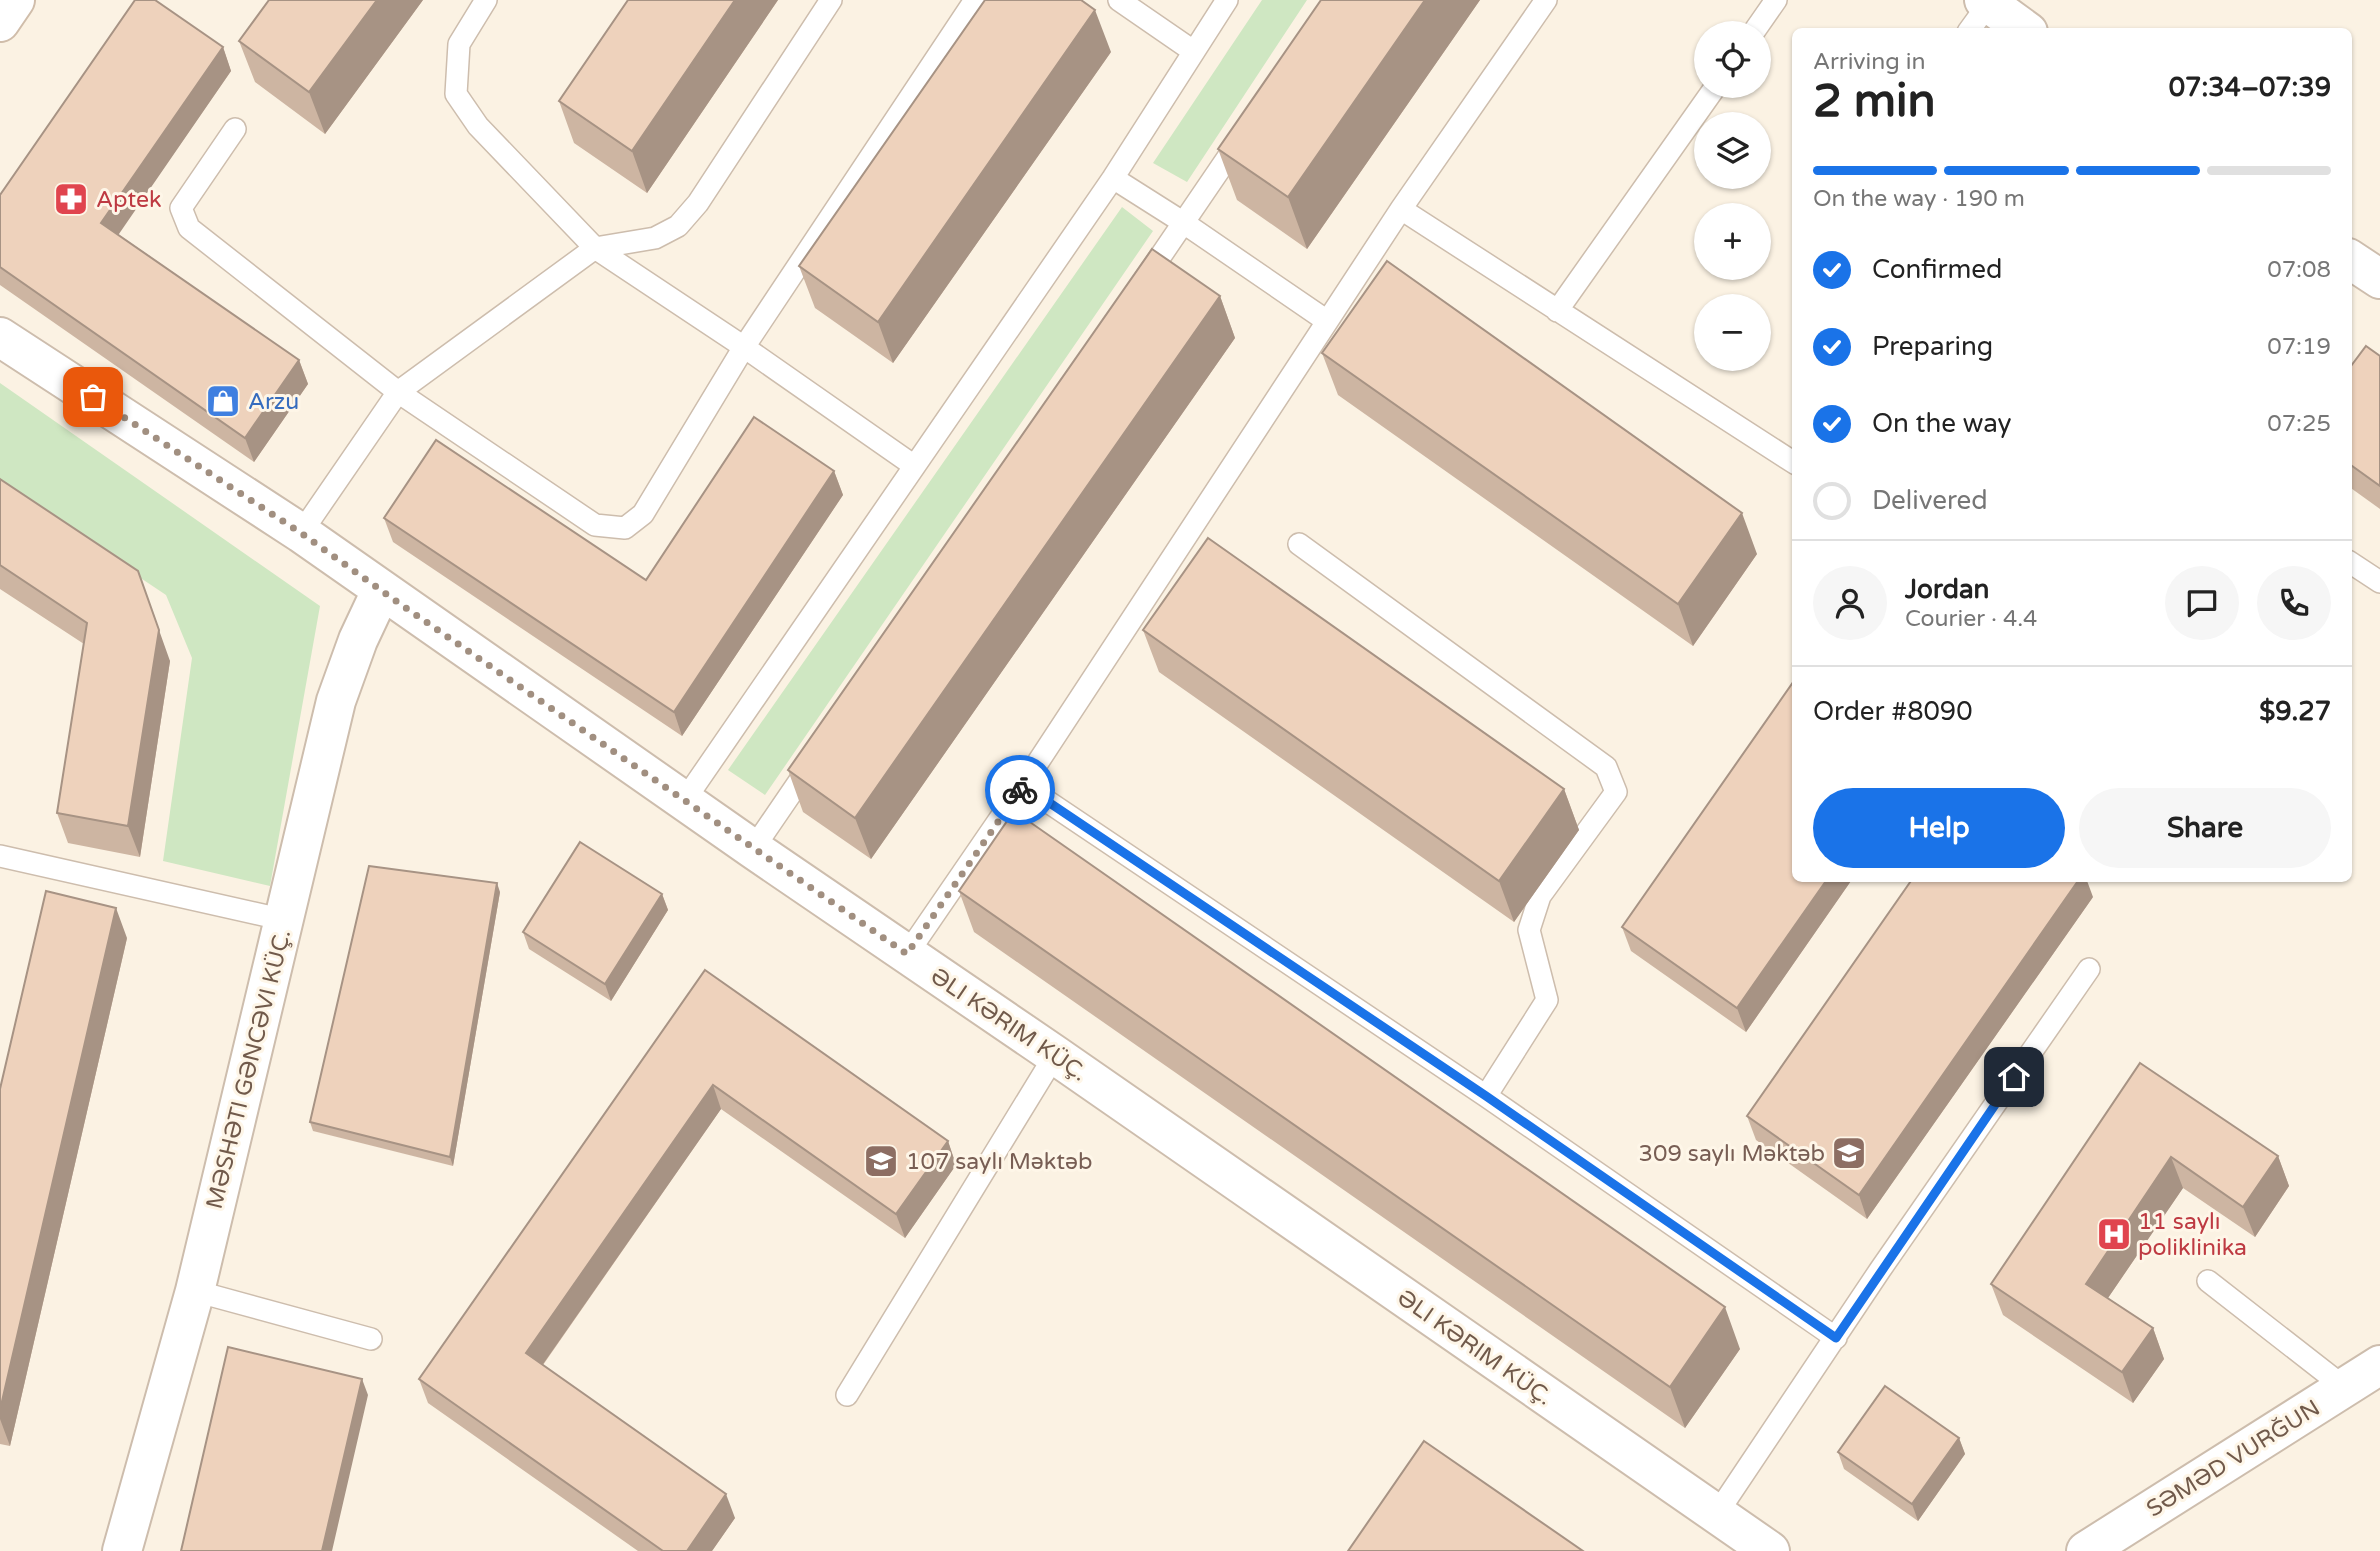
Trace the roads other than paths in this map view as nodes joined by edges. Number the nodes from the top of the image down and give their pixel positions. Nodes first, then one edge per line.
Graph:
1 (15, 0) edge
2 (486, 0) edge
3 (831, 0) edge
4 (975, 0) edge
5 (1119, 0) edge
6 (1227, 0) edge
7 (1546, 0) edge
8 (1776, 0) edge
9 (1980, 12) edge
10 (1761, 21) edge
11 (0, 22) edge
12 (2018, 28) edge
13 (1193, 51) junction
14 (1708, 98) edge
15 (1251, 123) edge
16 (235, 129) dead end
17 (1113, 178) junction
18 (1401, 209) junction
19 (1184, 223) junction
20 (595, 248) junction
21 (1137, 291) edge
22 (1557, 311) junction
23 (1327, 321) junction
24 (0, 337) edge
25 (744, 347) junction
26 (398, 392) junction
27 (1792, 461) edge
28 (913, 466) junction
29 (301, 533) junction
30 (1299, 544) dead end
31 (2352, 564) edge
32 (2380, 582) edge
33 (381, 591) junction
34 (823, 747) edge
35 (1023, 785) junction
36 (684, 801) junction
37 (753, 849) junction
38 (0, 856) edge
39 (285, 920) junction
40 (907, 954) junction
41 (2088, 969) dead end
42 (1055, 1055) junction
43 (1486, 1096) junction
44 (2208, 1281) dead end
45 (195, 1291) junction
46 (1836, 1338) junction
47 (371, 1339) dead end
48 (2380, 1365) edge
49 (2344, 1387) junction
50 (847, 1395) dead end
51 (1716, 1515) junction
52 (122, 1551) edge
53 (1770, 1551) edge
54 (2086, 1551) edge

1 - 11 street
2 - 20 lane
3 - 20 lane
4 - 25 lane
5 - 13 lane
6 - 13 lane
7 - 18 lane
8 - 10 lane
9 - 12 street
13 - 17 lane
14 - 22 lane
15 - 19 lane
16 - 26 lane
17 - 19 lane
17 - 28 lane
18 - 22 lane
18 - 23 lane
19 - 21 lane
19 - 23 lane
20 - 25 lane
20 - 26 lane
22 - 27 lane
23 - 35 lane
24 - 29 street, ƏLI KƏRIM KÜÇ.
25 - 26 lane
25 - 28 lane
26 - 29 lane
28 - 36 lane
29 - 33 street, ƏLI KƏRIM KÜÇ.
30 - 43 lane
31 - 32 lane
33 - 36 street, ƏLI KƏRIM KÜÇ.
33 - 39 street, MƏSHƏTI GƏNCƏVI KÜÇ.
34 - 37 lane
35 - 40 lane
35 - 43 lane
36 - 37 street, ƏLI KƏRIM KÜÇ.
37 - 40 street, ƏLI KƏRIM KÜÇ.
38 - 39 lane
39 - 45 street, MƏSHƏTI GƏNCƏVI KÜÇ.
40 - 42 street, ƏLI KƏRIM KÜÇ.
41 - 46 lane
42 - 50 lane
42 - 51 street, ƏLI KƏRIM KÜÇ.
43 - 46 lane
44 - 49 lane
45 - 47 lane
45 - 52 street, MƏSHƏTI GƏNCƏVI KÜÇ.
46 - 51 lane
48 - 49 street, SƏMƏD VURĞUN
49 - 54 street, SƏMƏD VURĞUN
51 - 53 street, ƏLI KƏRIM KÜÇ.

